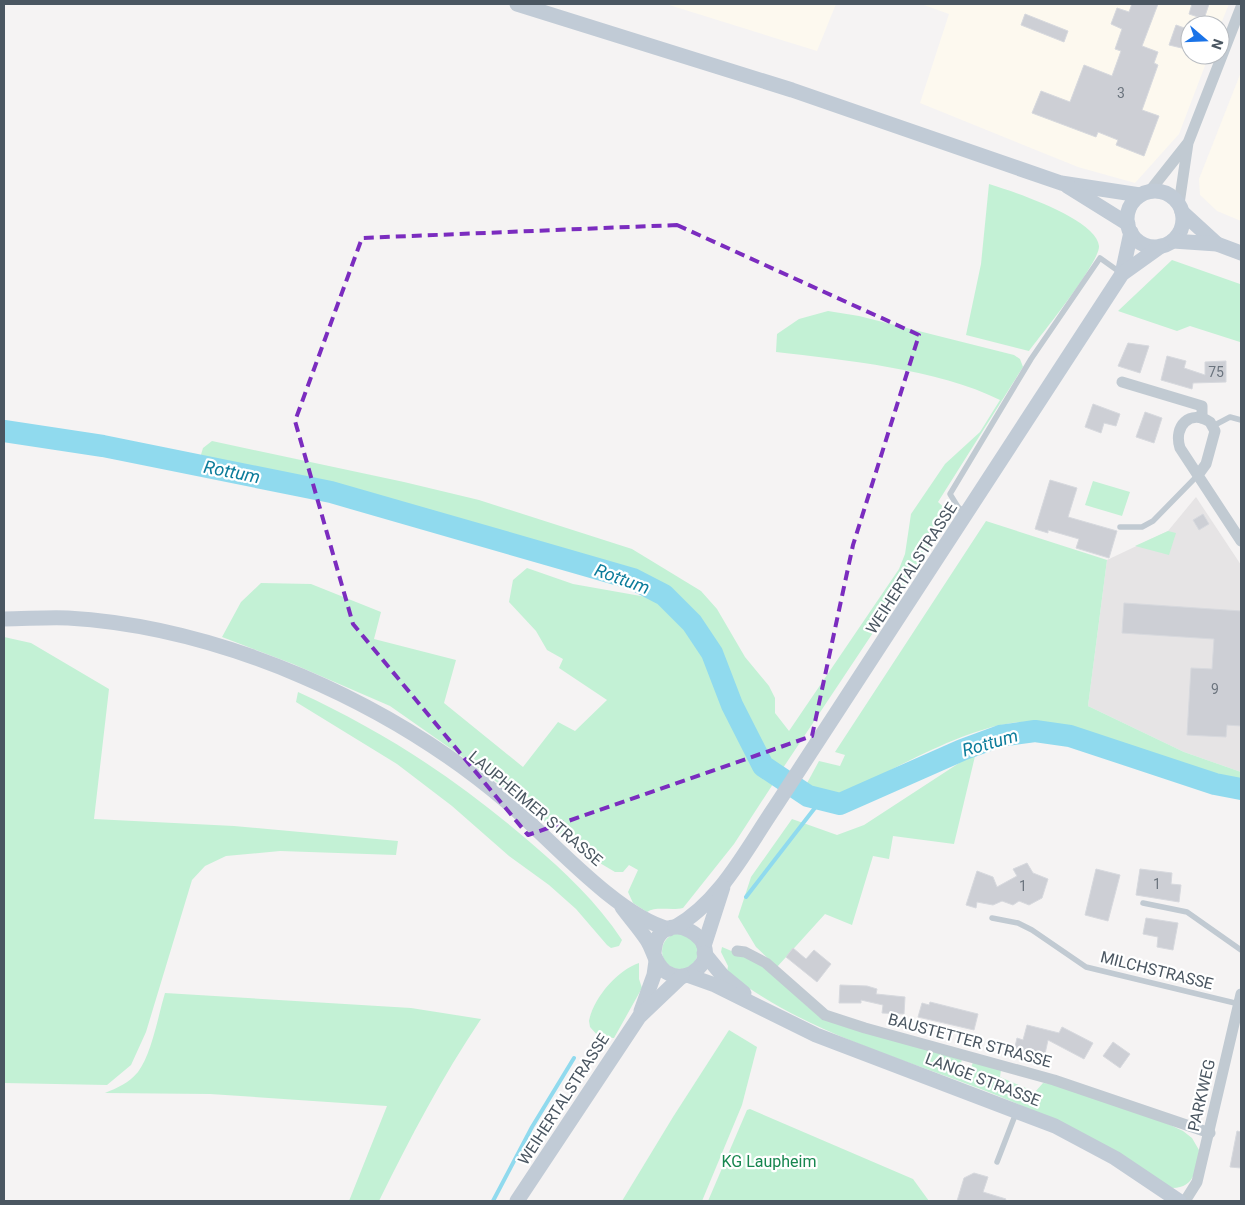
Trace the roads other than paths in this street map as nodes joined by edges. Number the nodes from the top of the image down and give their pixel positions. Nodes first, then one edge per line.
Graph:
1 (517, 4) edge
2 (1241, 7) edge
3 (1188, 143) junction
4 (1061, 183) junction
5 (1145, 193) junction
6 (1181, 208) junction
7 (1129, 228) junction
8 (1167, 244) junction
9 (1217, 244) junction
10 (1241, 253) edge
11 (1122, 274) junction
12 (1122, 382) dead end
13 (1202, 418) junction
14 (1241, 420) edge
15 (1214, 426) junction
16 (1198, 475) junction
17 (967, 514) junction
18 (1120, 527) dead end
19 (1241, 541) edge
20 (4, 619) edge
21 (726, 879) junction
22 (618, 901) junction
23 (1143, 903) dead end
24 (992, 918) dead end
25 (672, 928) junction
26 (704, 950) junction
27 (1241, 950) edge
28 (737, 951) dead end
29 (655, 958) junction
30 (684, 976) junction
31 (1240, 999) edge
32 (765, 1009) junction
33 (638, 1017) junction
34 (1017, 1110) junction
35 (1210, 1133) junction
36 (997, 1162) dead end
37 (517, 1201) edge
38 (1179, 1201) edge
39 (1185, 1201) edge

1 - 4 street
2 - 3 street
3 - 5 street
3 - 6 street
4 - 5 street
4 - 7 street
5 - 6 street
5 - 7 street
6 - 8 street
6 - 9 street
7 - 8 street
7 - 11 street, WEIHERTALSTRASSE
8 - 9 street
8 - 11 street, WEIHERTALSTRASSE
9 - 10 street
11 - 17 street, WEIHERTALSTRASSE
11 - 17 lane
12 - 13 street
13 - 15 street
13 - 16 street
14 - 15 lane
15 - 16 street
16 - 18 lane
16 - 19 street
17 - 21 street, WEIHERTALSTRASSE
20 - 22 street, LAUPHEIMER STRASSE
21 - 25 street, WEIHERTALSTRASSE
21 - 26 street, WEIHERTALSTRASSE
22 - 25 street, LAUPHEIMER STRASSE
22 - 29 street, LAUPHEIMER STRASSE
23 - 27 lane
24 - 31 lane, MILCHSTRASSE
25 - 26 street
25 - 29 street
26 - 30 street
26 - 32 street, LANGE STRASSE
28 - 35 street, BAUSTETTER STRASSE
29 - 30 street
29 - 33 street, WEIHERTALSTRASSE
30 - 32 street, LANGE STRASSE
30 - 33 street, WEIHERTALSTRASSE
31 - 35 street, PARKWEG
32 - 34 street, LANGE STRASSE
33 - 37 street, WEIHERTALSTRASSE
34 - 36 lane
34 - 38 street, LANGE STRASSE
35 - 39 street, PARKWEG

